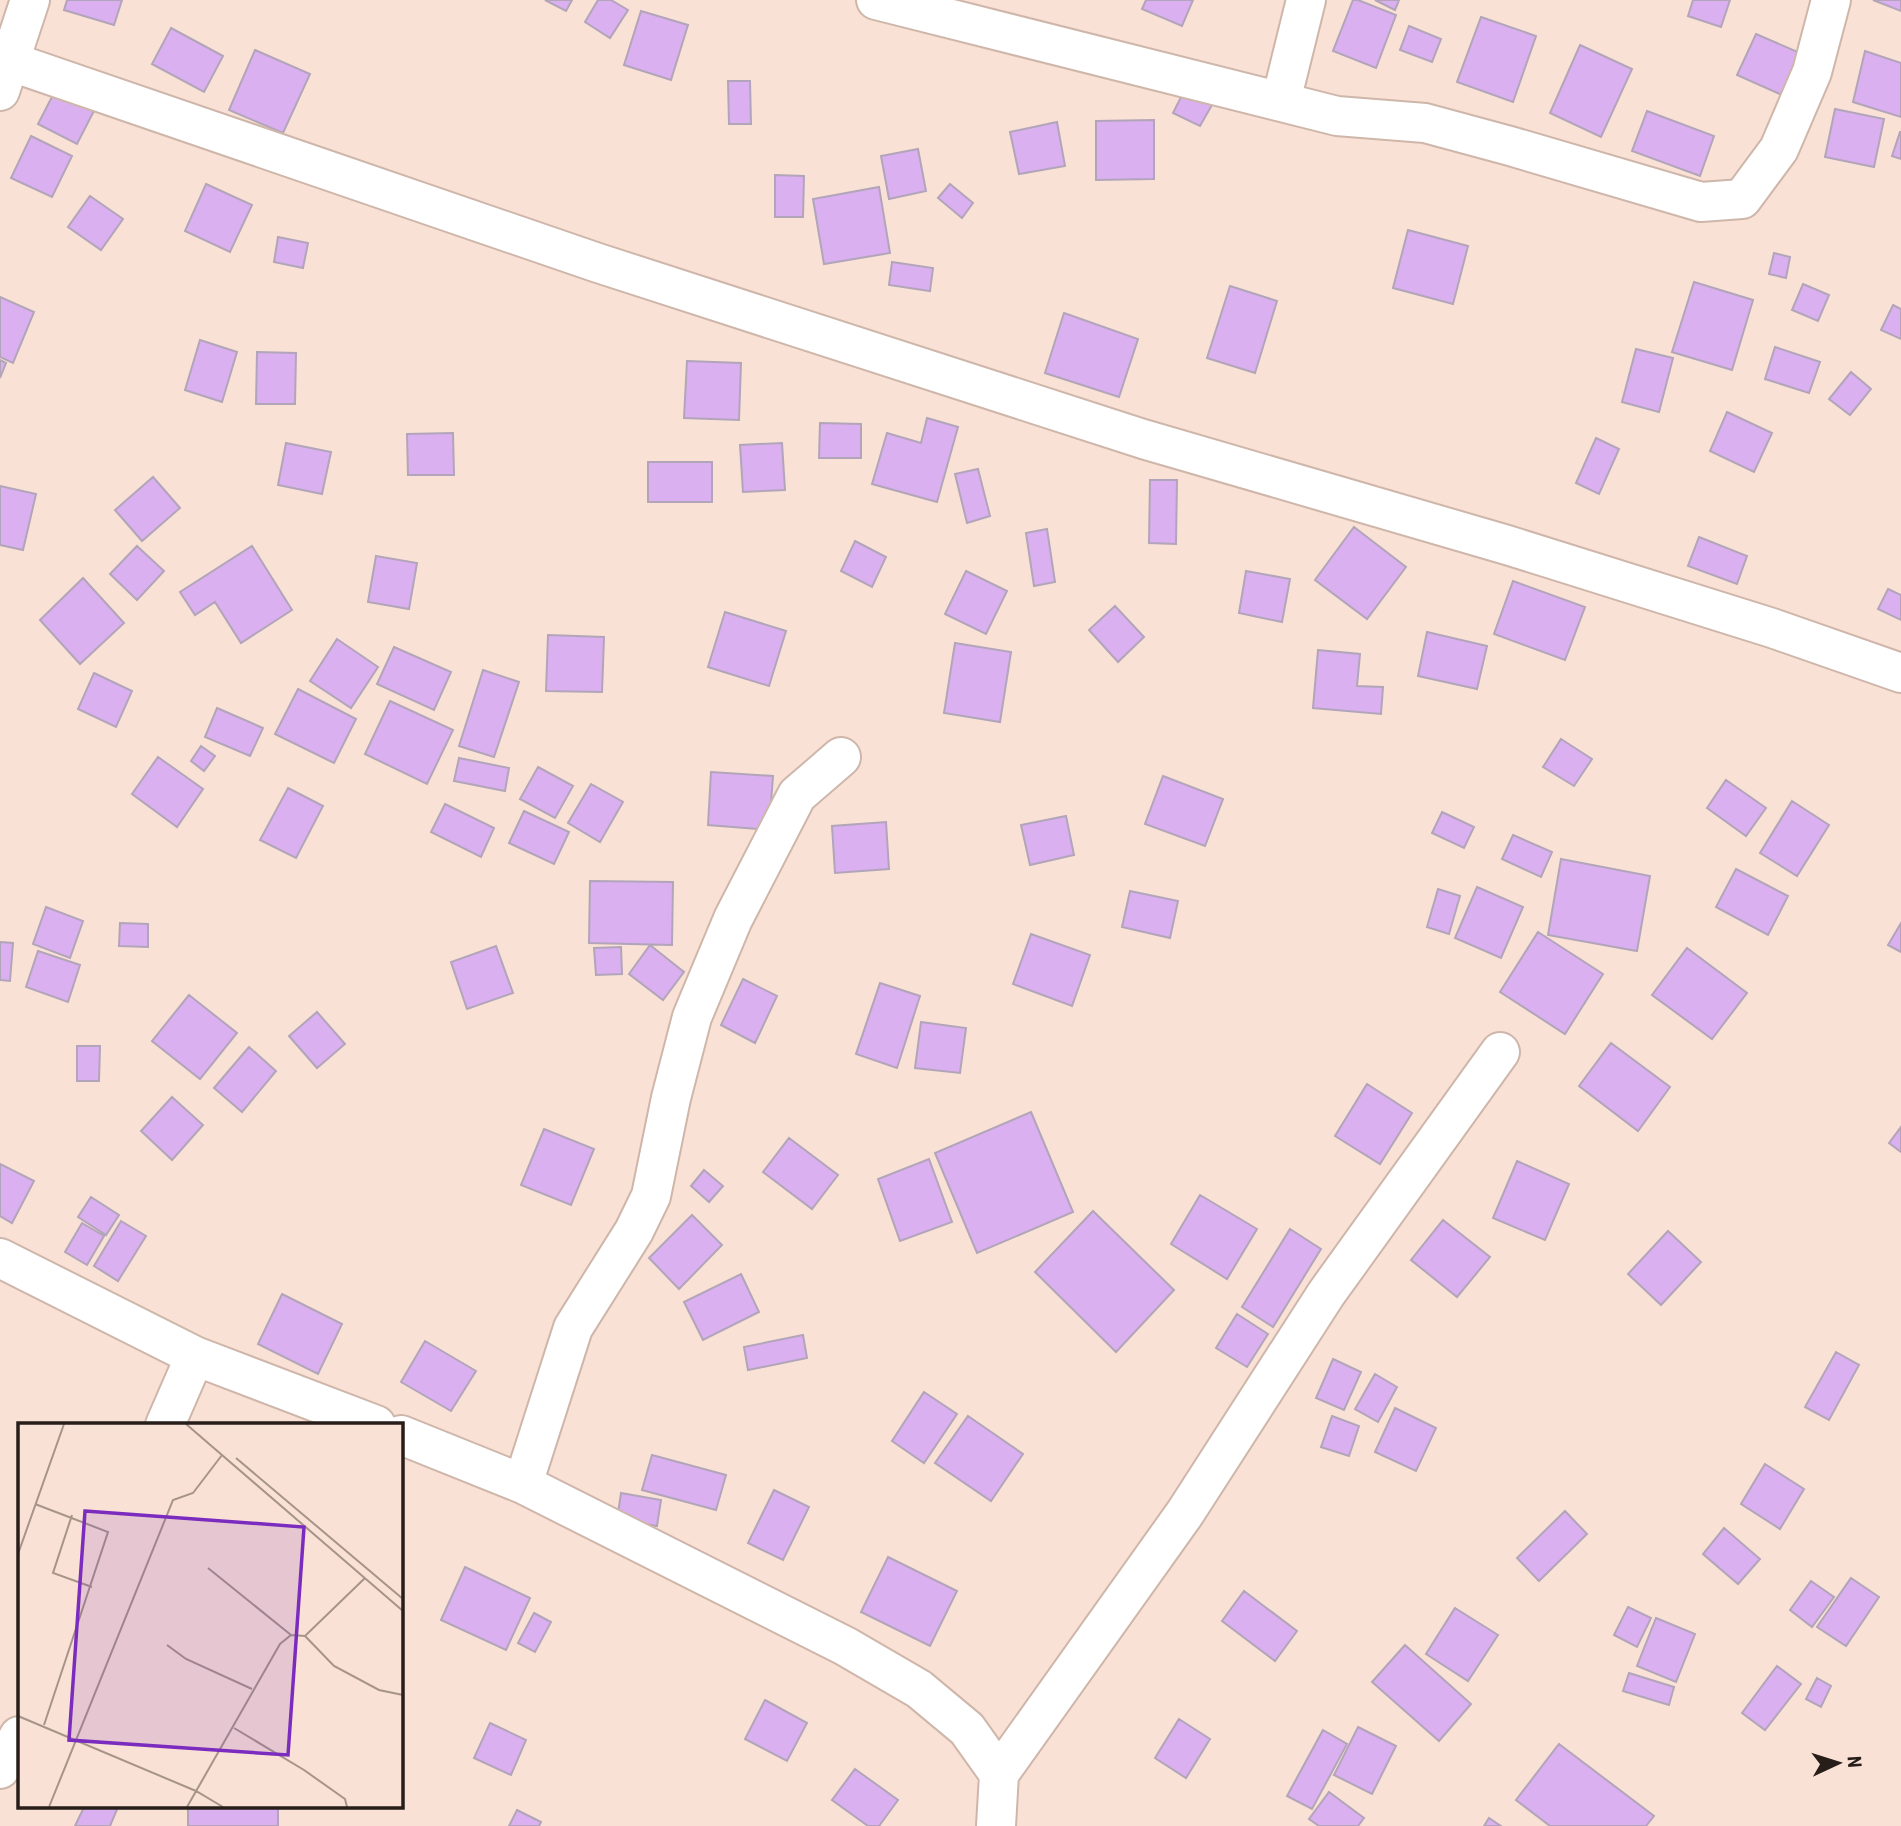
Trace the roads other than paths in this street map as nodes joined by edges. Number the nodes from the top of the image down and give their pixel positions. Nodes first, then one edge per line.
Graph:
1 (30, 0) edge
2 (876, 0) edge
3 (1306, 0) edge
4 (1830, 0) edge
5 (3, 70) edge
6 (1281, 101) junction
7 (1901, 673) edge
8 (841, 757) dead end
9 (1500, 1052) dead end
10 (0, 1258) edge
11 (195, 1356) junction
12 (166, 1423) edge
13 (371, 1423) edge
14 (402, 1435) edge
15 (523, 1484) junction
16 (18, 1738) edge
17 (0, 1769) edge
18 (999, 1774) junction
19 (996, 1826) edge

1 - 5 street
2 - 6 street
3 - 6 street
4 - 6 street
5 - 7 street
8 - 15 street
9 - 18 street
10 - 11 street
11 - 12 street
11 - 13 street
14 - 15 street
15 - 18 street
16 - 17 street
18 - 19 street

